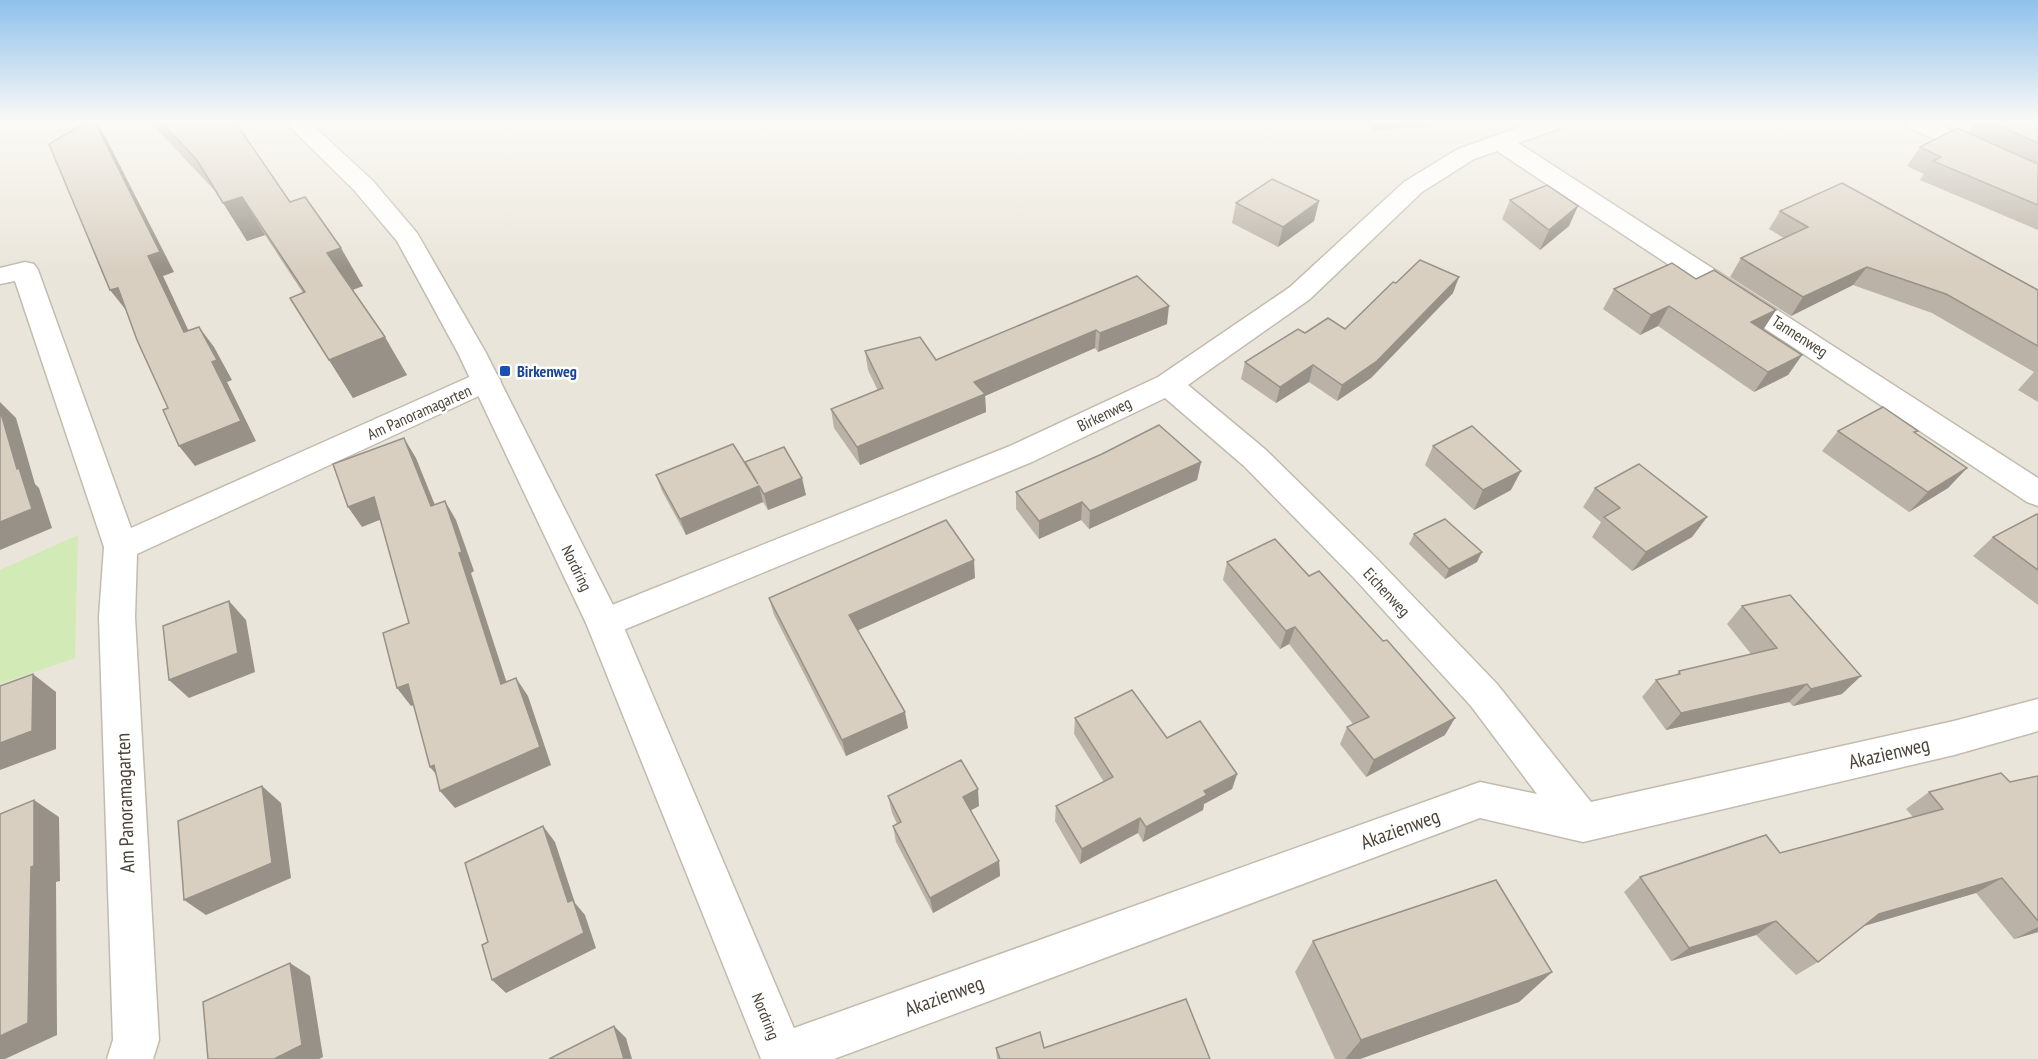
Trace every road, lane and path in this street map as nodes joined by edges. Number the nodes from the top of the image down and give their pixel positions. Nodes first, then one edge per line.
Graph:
1 (349, 171) edge
2 (1438, 171) edge
3 (1546, 171) edge
4 (2020, 171) edge
5 (2038, 180) edge
6 (0, 276) edge
7 (486, 381) junction
8 (1168, 384) junction
9 (2038, 494) edge
10 (121, 547) junction
11 (604, 623) junction
12 (2038, 715) edge
13 (1583, 823) junction
14 (783, 1057) edge
15 (130, 1059) edge

1 - 7 street, Nordring
2 - 8 street, Birkenweg
3 - 9 street, Tannenweg
4 - 5 street
6 - 10 street, Am Panoramagarten
7 - 10 street, Am Panoramagarten
7 - 11 street, Nordring
8 - 11 street, Birkenweg
8 - 13 street, Eichenweg
10 - 15 street, Am Panoramagarten
11 - 14 street, Nordring
12 - 13 street, Akazienweg
13 - 14 street, Akazienweg

